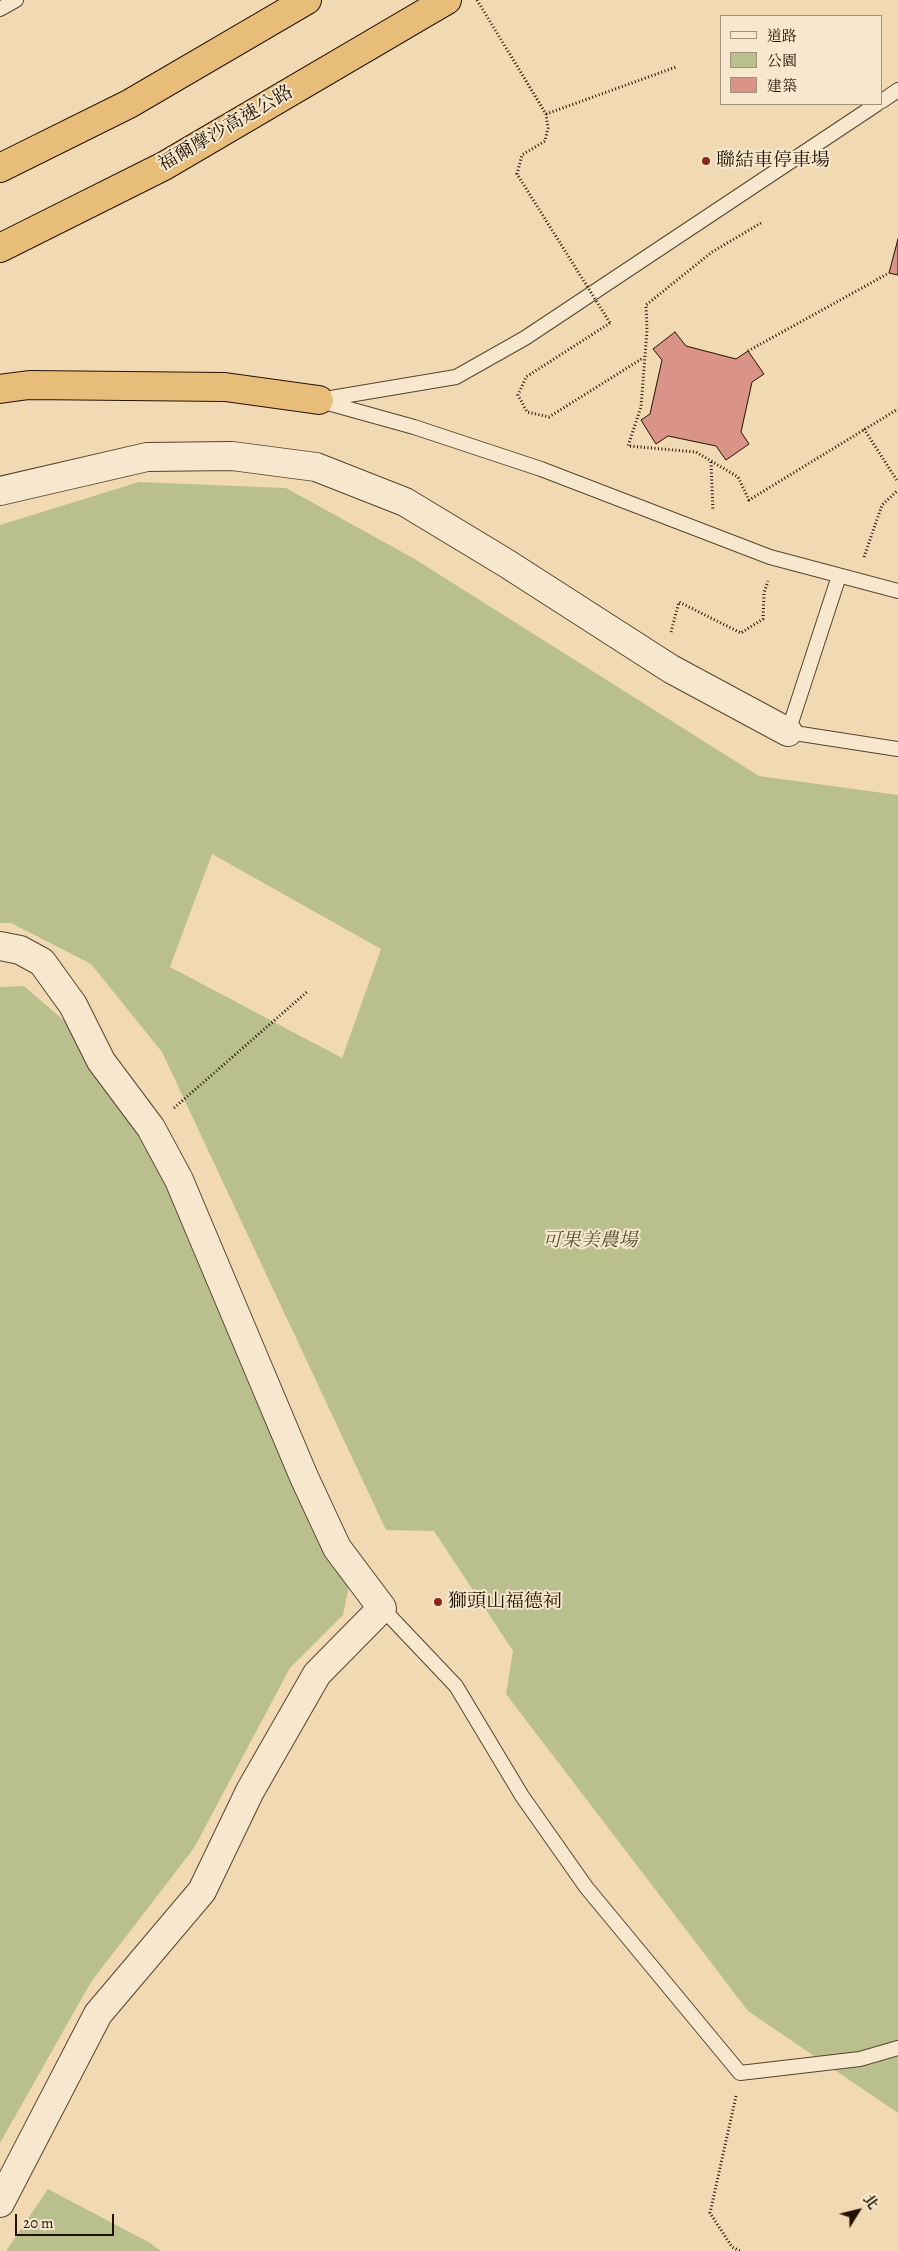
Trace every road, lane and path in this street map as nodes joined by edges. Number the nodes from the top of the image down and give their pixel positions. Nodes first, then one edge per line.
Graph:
1 (16, 0) edge
2 (306, 0) edge
3 (447, 0) edge
4 (477, 0) edge
5 (0, 9) edge
6 (676, 67) dead end
7 (898, 90) edge
8 (883, 100) edge
9 (876, 105) edge
10 (546, 114) junction
11 (0, 168) edge
12 (761, 223) dead end
13 (0, 248) edge
14 (889, 273) dead end
15 (748, 351) dead end
16 (644, 357) junction
17 (0, 389) edge
18 (319, 400) junction
19 (898, 409) edge
20 (864, 430) junction
21 (711, 461) junction
22 (898, 482) edge
23 (898, 490) edge
24 (0, 491) edge
25 (714, 536) junction
26 (776, 559) junction
27 (846, 577) junction
28 (898, 591) edge
29 (662, 663) junction
30 (788, 732) junction
31 (898, 749) edge
32 (0, 946) edge
33 (308, 991) dead end
34 (151, 1128) junction
35 (382, 1608) junction
36 (898, 2048) edge
37 (740, 2073) junction
38 (0, 2203) edge
39 (740, 2251) edge

1 - 5 lane
2 - 11 highway
3 - 13 highway, 福爾摩沙高速公路
4 - 10 path, bridge
6 - 10 path
7 - 8 lane
9 - 18 lane
10 - 16 path, bridge
12 - 16 path
14 - 15 path
16 - 21 path
17 - 18 highway
18 - 25 lane
19 - 20 path
20 - 21 path
20 - 22 path
21 - 25 path
23 - 27 path
24 - 29 street
25 - 26 lane
26 - 27 lane
26 - 29 path
27 - 28 lane
27 - 30 lane
29 - 30 street
30 - 31 lane
32 - 34 street
33 - 34 path
34 - 35 street
35 - 37 lane
35 - 38 street
36 - 37 lane
37 - 39 path

